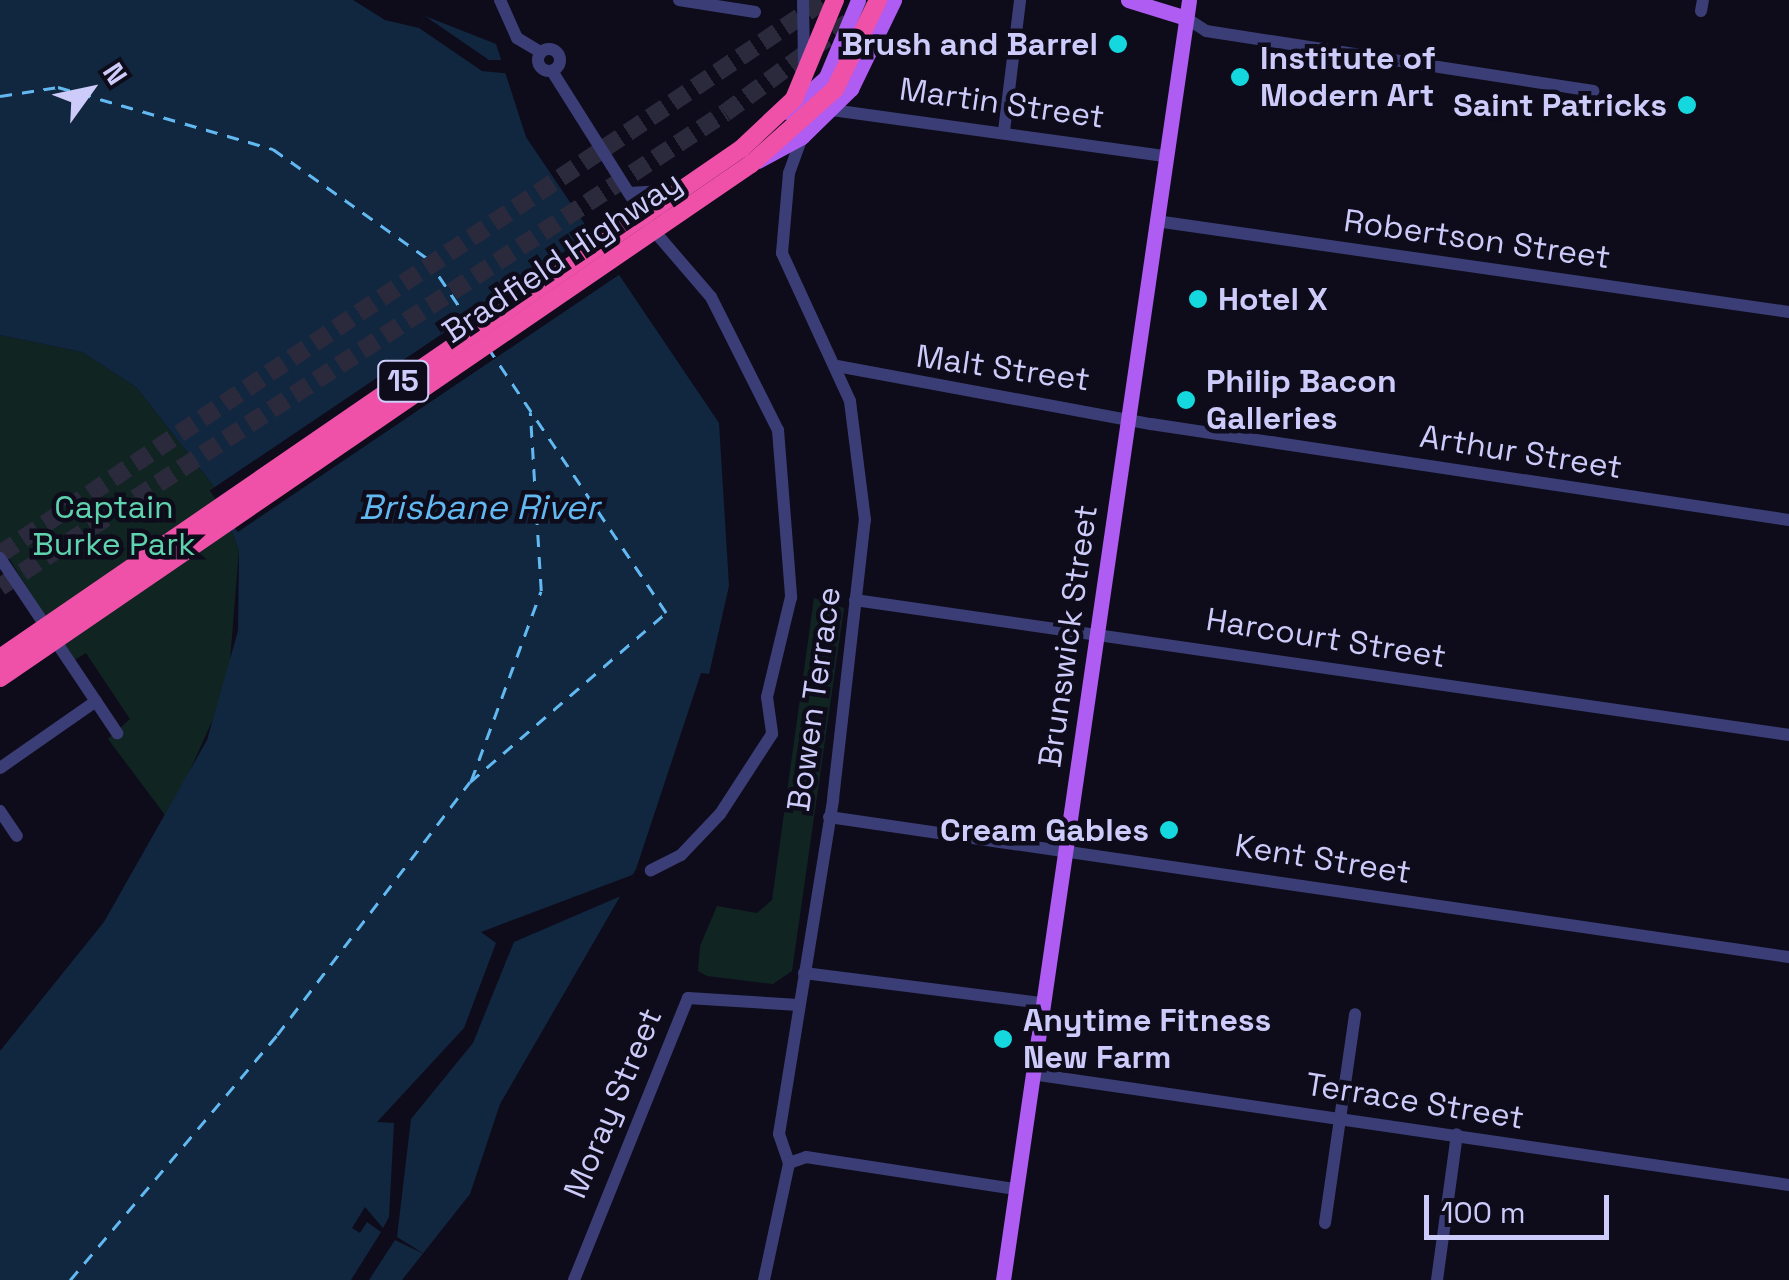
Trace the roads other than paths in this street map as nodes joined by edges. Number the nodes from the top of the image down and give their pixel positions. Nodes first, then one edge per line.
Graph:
1 (500, 0) edge
2 (680, 0) edge
3 (801, 0) edge
4 (834, 0) edge
5 (858, 0) edge
6 (878, 0) edge
7 (894, 0) edge
8 (1020, 0) edge
9 (1128, 0) edge
10 (1189, 0) edge
11 (755, 12) dead end
12 (1186, 18) junction
13 (800, 89) junction
14 (1593, 91) dead end
15 (832, 110) junction
16 (783, 114) junction
17 (1004, 131) junction
18 (802, 136) junction
19 (1164, 156) junction
20 (749, 158) junction
21 (1156, 221) junction
22 (1789, 312) edge
23 (837, 366) junction
24 (870, 376) junction
25 (847, 392) junction
26 (1127, 417) junction
27 (1789, 520) edge
28 (1, 561) edge
29 (855, 600) junction
30 (1096, 633) junction
31 (0, 658) edge
32 (0, 678) edge
33 (96, 702) junction
34 (117, 733) dead end
35 (1789, 735) edge
36 (0, 768) edge
37 (833, 799) junction
38 (0, 811) edge
39 (849, 813) junction
40 (829, 817) junction
41 (17, 836) dead end
42 (1065, 846) junction
43 (651, 870) dead end
44 (1789, 957) edge
45 (804, 973) junction
46 (1042, 1003) junction
47 (798, 1005) junction
48 (1355, 1014) dead end
49 (1032, 1074) junction
50 (1340, 1117) junction
51 (1456, 1134) junction
52 (789, 1163) junction
53 (1789, 1185) edge
54 (1016, 1189) junction
55 (1325, 1223) dead end
56 (574, 1280) edge
57 (764, 1280) edge
58 (1003, 1280) edge
59 (1437, 1280) edge

1 - 43 street
2 - 11 street
3 - 13 street
4 - 13 highway, 15
5 - 16 main road
6 - 20 highway, Bradfield Highway / 15
7 - 15 main road
8 - 17 street
9 - 12 main road
10 - 12 main road, Brunswick Street
12 - 14 street
12 - 19 main road, Brunswick Street
13 - 16 highway, 15
15 - 17 street, Martin Street
15 - 18 main road
16 - 20 highway, Bradfield Highway / 15
17 - 19 street, Martin Street
18 - 20 main road
18 - 23 street, Bowen Terrace
19 - 21 main road, Brunswick Street
20 - 31 highway, Bradfield Highway / 15, bridge
20 - 32 highway, Bradfield Highway / 15, bridge
21 - 22 street, Robertson Street
21 - 26 main road, Brunswick Street
23 - 24 street, Malt Street
23 - 25 street, Bowen Terrace
24 - 25 street, Malt Street
24 - 26 street, Malt Street
25 - 29 street, Bowen Terrace
26 - 27 street, Arthur Street
26 - 30 main road, Brunswick Street
28 - 33 street
29 - 30 street, Harcourt Street
29 - 37 street, Bowen Terrace
30 - 35 street, Harcourt Street
30 - 42 main road, Brunswick Street
33 - 34 street
33 - 36 street
37 - 39 street
37 - 40 street, Bowen Terrace
38 - 41 street
39 - 40 street, Kent Street
39 - 42 street, Kent Street
40 - 45 street, Bowen Terrace
42 - 44 street, Kent Street
42 - 46 main road, Brunswick Street
45 - 46 street
45 - 47 street, Bowen Terrace
46 - 49 main road, Brunswick Street
47 - 52 street, Bowen Terrace
47 - 56 street, Moray Street
48 - 50 street
49 - 50 street, Terrace Street
49 - 54 main road, Brunswick Street
50 - 51 street, Terrace Street
50 - 55 street
51 - 53 street, Terrace Street
51 - 59 street
52 - 54 street
52 - 57 street, Bowen Terrace
54 - 58 main road, Brunswick Street

